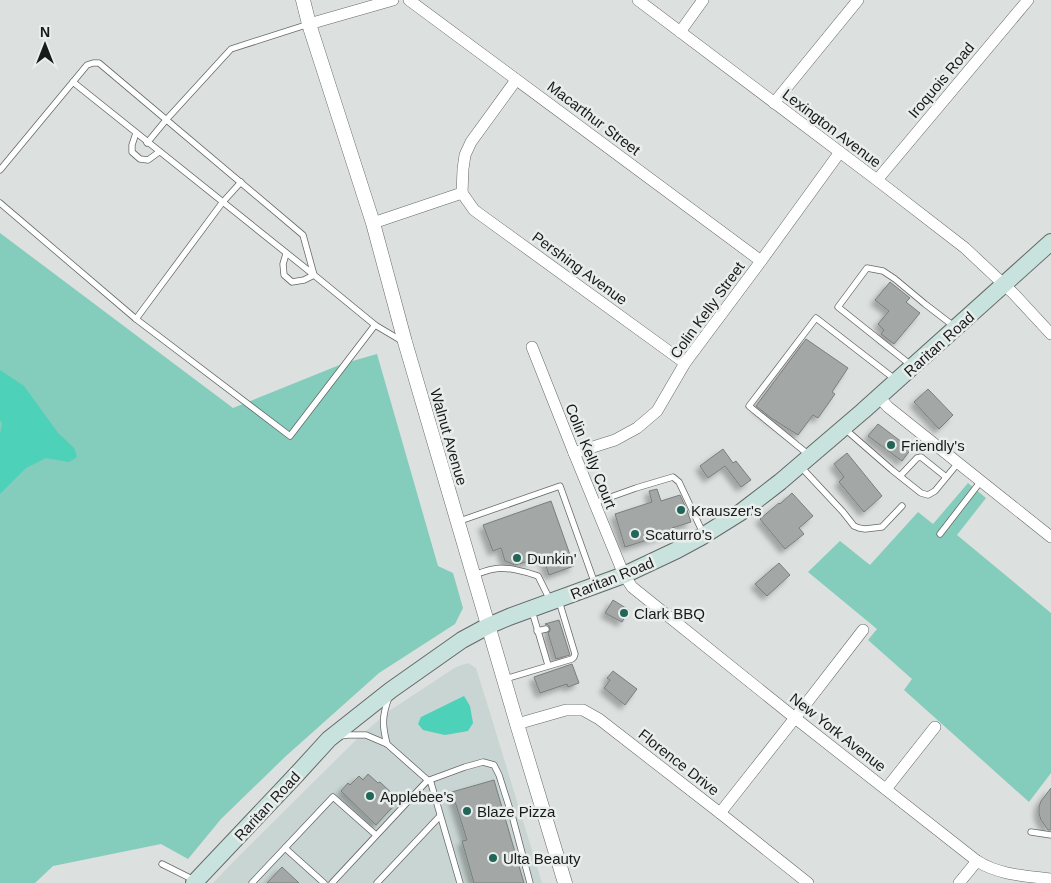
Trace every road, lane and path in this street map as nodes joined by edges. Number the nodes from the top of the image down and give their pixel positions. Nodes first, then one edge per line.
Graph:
1 (303, 0) edge
2 (393, 0) edge
3 (409, 0) edge
4 (638, 0) edge
5 (703, 0) edge
6 (858, 0) edge
7 (1028, 0) edge
8 (309, 24) junction
9 (680, 32) junction
10 (516, 80) junction
11 (73, 82) junction
12 (774, 103) junction
13 (166, 120) junction
14 (136, 134) junction
15 (148, 143) junction
16 (159, 152) junction
17 (840, 152) junction
18 (0, 170) edge
19 (877, 180) junction
20 (241, 182) junction
21 (462, 193) junction
22 (0, 203) edge
23 (222, 203) junction
24 (373, 223) junction
25 (1051, 242) edge
26 (286, 254) junction
27 (761, 261) junction
28 (314, 276) junction
29 (1004, 285) junction
30 (136, 319) junction
31 (375, 325) junction
32 (956, 328) junction
33 (1051, 334) edge
34 (405, 342) junction
35 (532, 347) dead end
36 (685, 363) junction
37 (913, 367) junction
38 (897, 381) junction
39 (879, 398) junction
40 (844, 428) junction
41 (574, 453) junction
42 (805, 461) junction
43 (958, 463) junction
44 (900, 476) junction
45 (946, 477) junction
46 (981, 481) junction
47 (594, 503) junction
48 (902, 506) dead end
49 (457, 522) junction
50 (940, 534) dead end
51 (704, 535) junction
52 (1051, 537) edge
53 (624, 575) junction
54 (473, 576) junction
55 (595, 586) junction
56 (555, 600) junction
57 (531, 609) junction
58 (488, 626) junction
59 (546, 629) dead end
60 (863, 630) dead end
61 (537, 631) junction
62 (548, 665) junction
63 (504, 680) junction
64 (391, 690) junction
65 (796, 718) junction
66 (516, 724) junction
67 (935, 727) dead end
68 (328, 739) junction
69 (388, 744) junction
70 (427, 781) junction
71 (886, 789) junction
72 (720, 813) junction
73 (440, 816) junction
74 (1031, 832) dead end
75 (376, 835) junction
76 (1051, 835) edge
77 (285, 848) junction
78 (977, 861) junction
79 (162, 864) dead end
80 (1051, 879) edge
81 (195, 882) edge
82 (252, 883) edge
83 (324, 883) edge
84 (332, 883) edge
85 (377, 883) edge
86 (460, 883) edge
87 (530, 883) edge
88 (566, 883) edge
89 (808, 883) edge
90 (959, 883) edge

1 - 8 street, Walnut Avenue
2 - 8 street
3 - 10 street, Macarthur Street
4 - 9 street, Lexington Avenue
5 - 9 street
6 - 12 street
7 - 19 street, Iroquois Road
8 - 13 lane
8 - 24 street, Walnut Avenue
9 - 12 street, Lexington Avenue
10 - 21 street
10 - 27 street, Macarthur Street
11 - 13 lane
11 - 14 lane
11 - 18 lane
12 - 17 street, Lexington Avenue
13 - 15 lane
13 - 20 lane
14 - 15 lane
14 - 16 lane
15 - 16 lane
16 - 23 lane
17 - 19 street, Lexington Avenue
17 - 27 street, Colin Kelly Street
19 - 29 street, Lexington Avenue
20 - 23 lane
20 - 28 lane
21 - 24 street
21 - 36 street, Pershing Avenue
22 - 30 lane
23 - 26 lane
23 - 30 lane
24 - 34 street, Walnut Avenue
25 - 29 main road, Raritan Road
26 - 28 lane
26 - 28 lane
27 - 36 street, Colin Kelly Street
28 - 31 lane
29 - 32 main road, Raritan Road
29 - 33 street, Lexington Avenue
30 - 31 lane
31 - 34 lane
32 - 37 main road, Raritan Road
32 - 37 lane
34 - 49 street, Walnut Avenue
35 - 41 street, Colin Kelly Court
36 - 41 street, Colin Kelly Street
37 - 38 main road, Raritan Road
38 - 39 main road, Raritan Road
38 - 42 lane
39 - 40 main road, Raritan Road
39 - 43 street
40 - 42 main road, Raritan Road
40 - 44 lane
41 - 47 street, Colin Kelly Court
42 - 48 lane
42 - 51 main road, Raritan Road
43 - 45 lane
43 - 46 street
44 - 45 lane
44 - 45 lane
46 - 50 lane
46 - 52 street
47 - 51 lane
47 - 53 street, Colin Kelly Court
49 - 54 street, Walnut Avenue
49 - 55 lane
51 - 53 main road, Raritan Road
53 - 55 main road, Raritan Road
53 - 65 street, New York Avenue
54 - 56 lane
54 - 58 street, Walnut Avenue
55 - 56 main road, Raritan Road
56 - 57 main road, Raritan Road
56 - 62 lane
57 - 58 main road, Raritan Road
57 - 61 lane
58 - 63 street, Walnut Avenue
58 - 64 main road, Raritan Road
59 - 61 lane
60 - 65 street
61 - 62 lane
62 - 63 lane
63 - 66 street, Walnut Avenue
64 - 68 main road, Raritan Road
64 - 69 lane
65 - 71 street, New York Avenue
65 - 72 street
66 - 72 street, Florence Drive
66 - 88 street, Walnut Avenue
67 - 71 street
68 - 69 lane
68 - 81 main road, Raritan Road
69 - 70 lane
70 - 73 lane
70 - 75 lane
70 - 87 lane
71 - 78 street, New York Avenue
72 - 89 street, Florence Drive
73 - 85 lane
73 - 86 lane
74 - 76 lane
75 - 77 lane
75 - 84 lane
77 - 82 lane
77 - 83 lane
78 - 80 street, New York Avenue
78 - 90 street
79 - 81 lane

